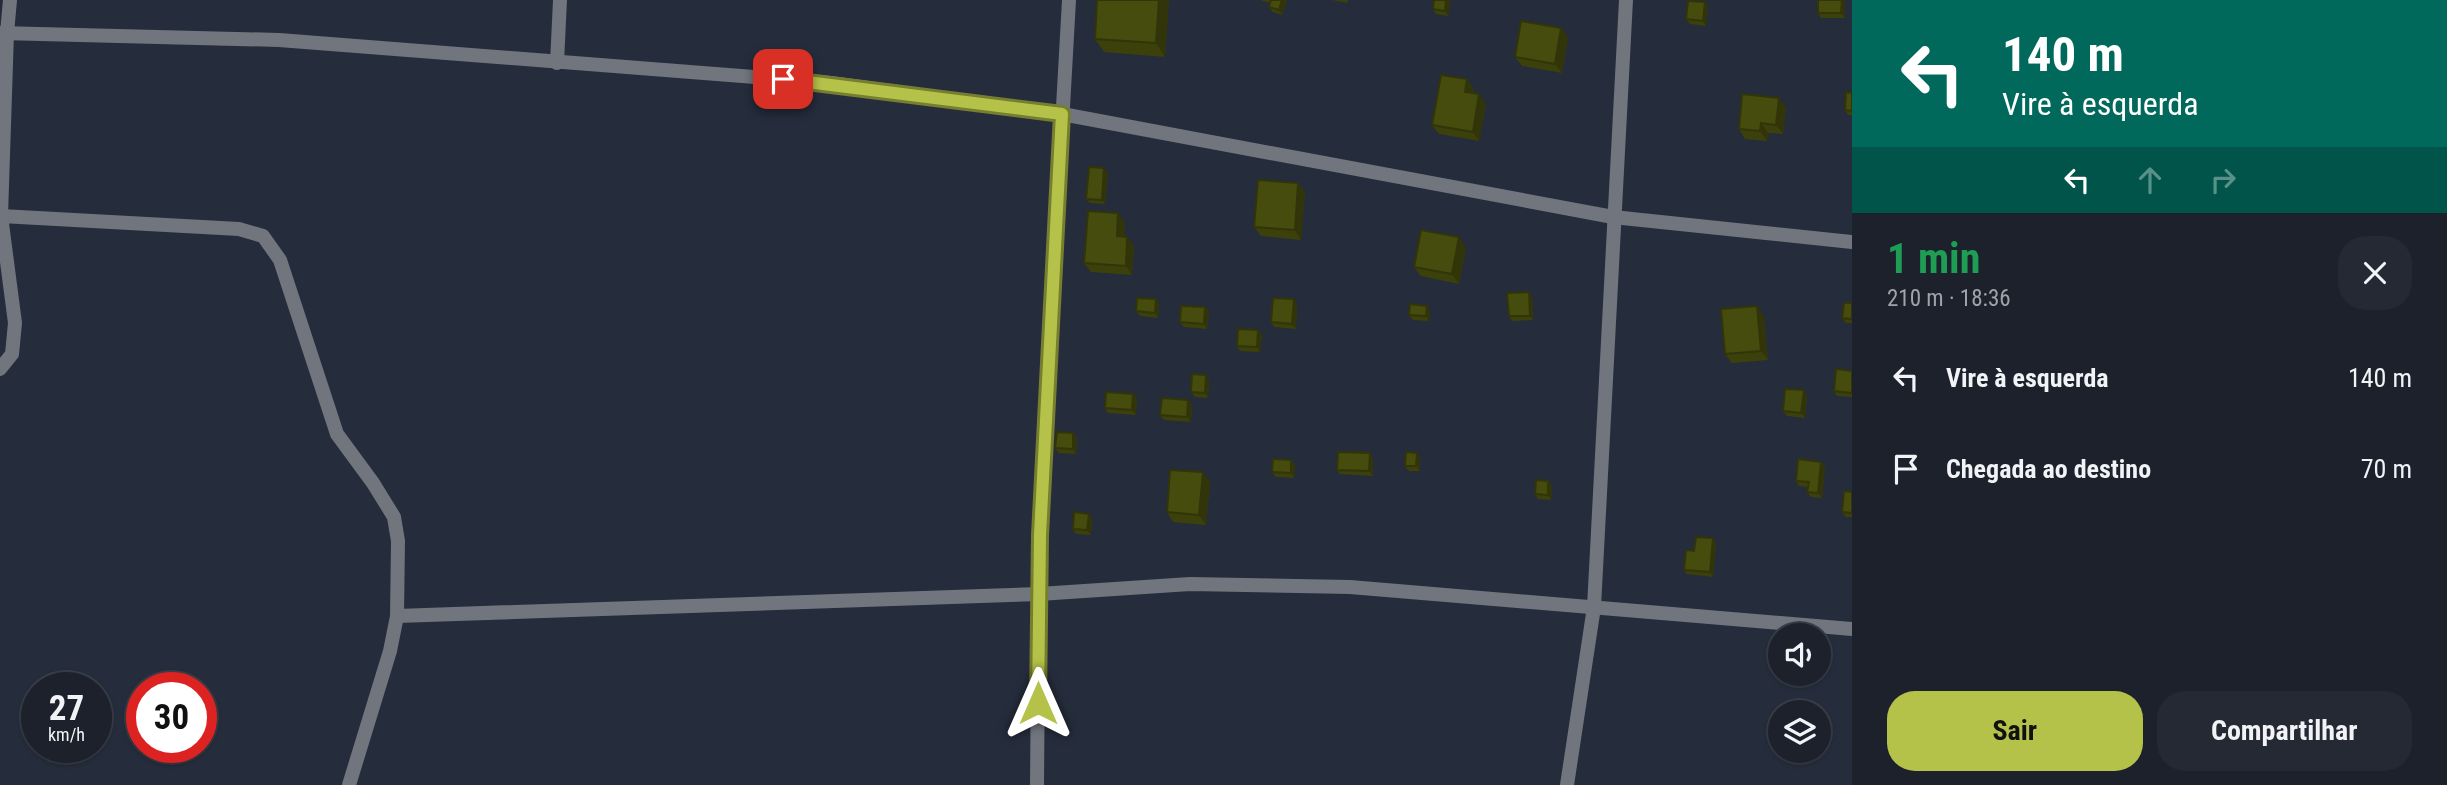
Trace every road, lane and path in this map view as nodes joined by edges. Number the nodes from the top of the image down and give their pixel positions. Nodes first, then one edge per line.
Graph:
1 (10, 0) edge
2 (560, 0) edge
3 (1069, 0) edge
4 (1626, 0) edge
5 (3, 33) edge
6 (557, 63) junction
7 (1062, 114) junction
8 (1, 216) edge
9 (1613, 217) junction
10 (1852, 242) edge
11 (0, 369) edge
12 (1039, 594) junction
13 (1594, 607) junction
14 (397, 616) junction
15 (1852, 629) edge
16 (349, 785) edge
17 (1037, 785) edge
18 (1567, 785) edge

1 - 5 street
2 - 6 street
3 - 7 street
4 - 9 street
5 - 6 street
5 - 8 street
6 - 7 street
7 - 9 street
7 - 12 street
8 - 11 street
8 - 14 street
9 - 10 street
9 - 13 street
12 - 13 street
12 - 14 street
12 - 17 street
13 - 15 street
13 - 18 street
14 - 16 street

